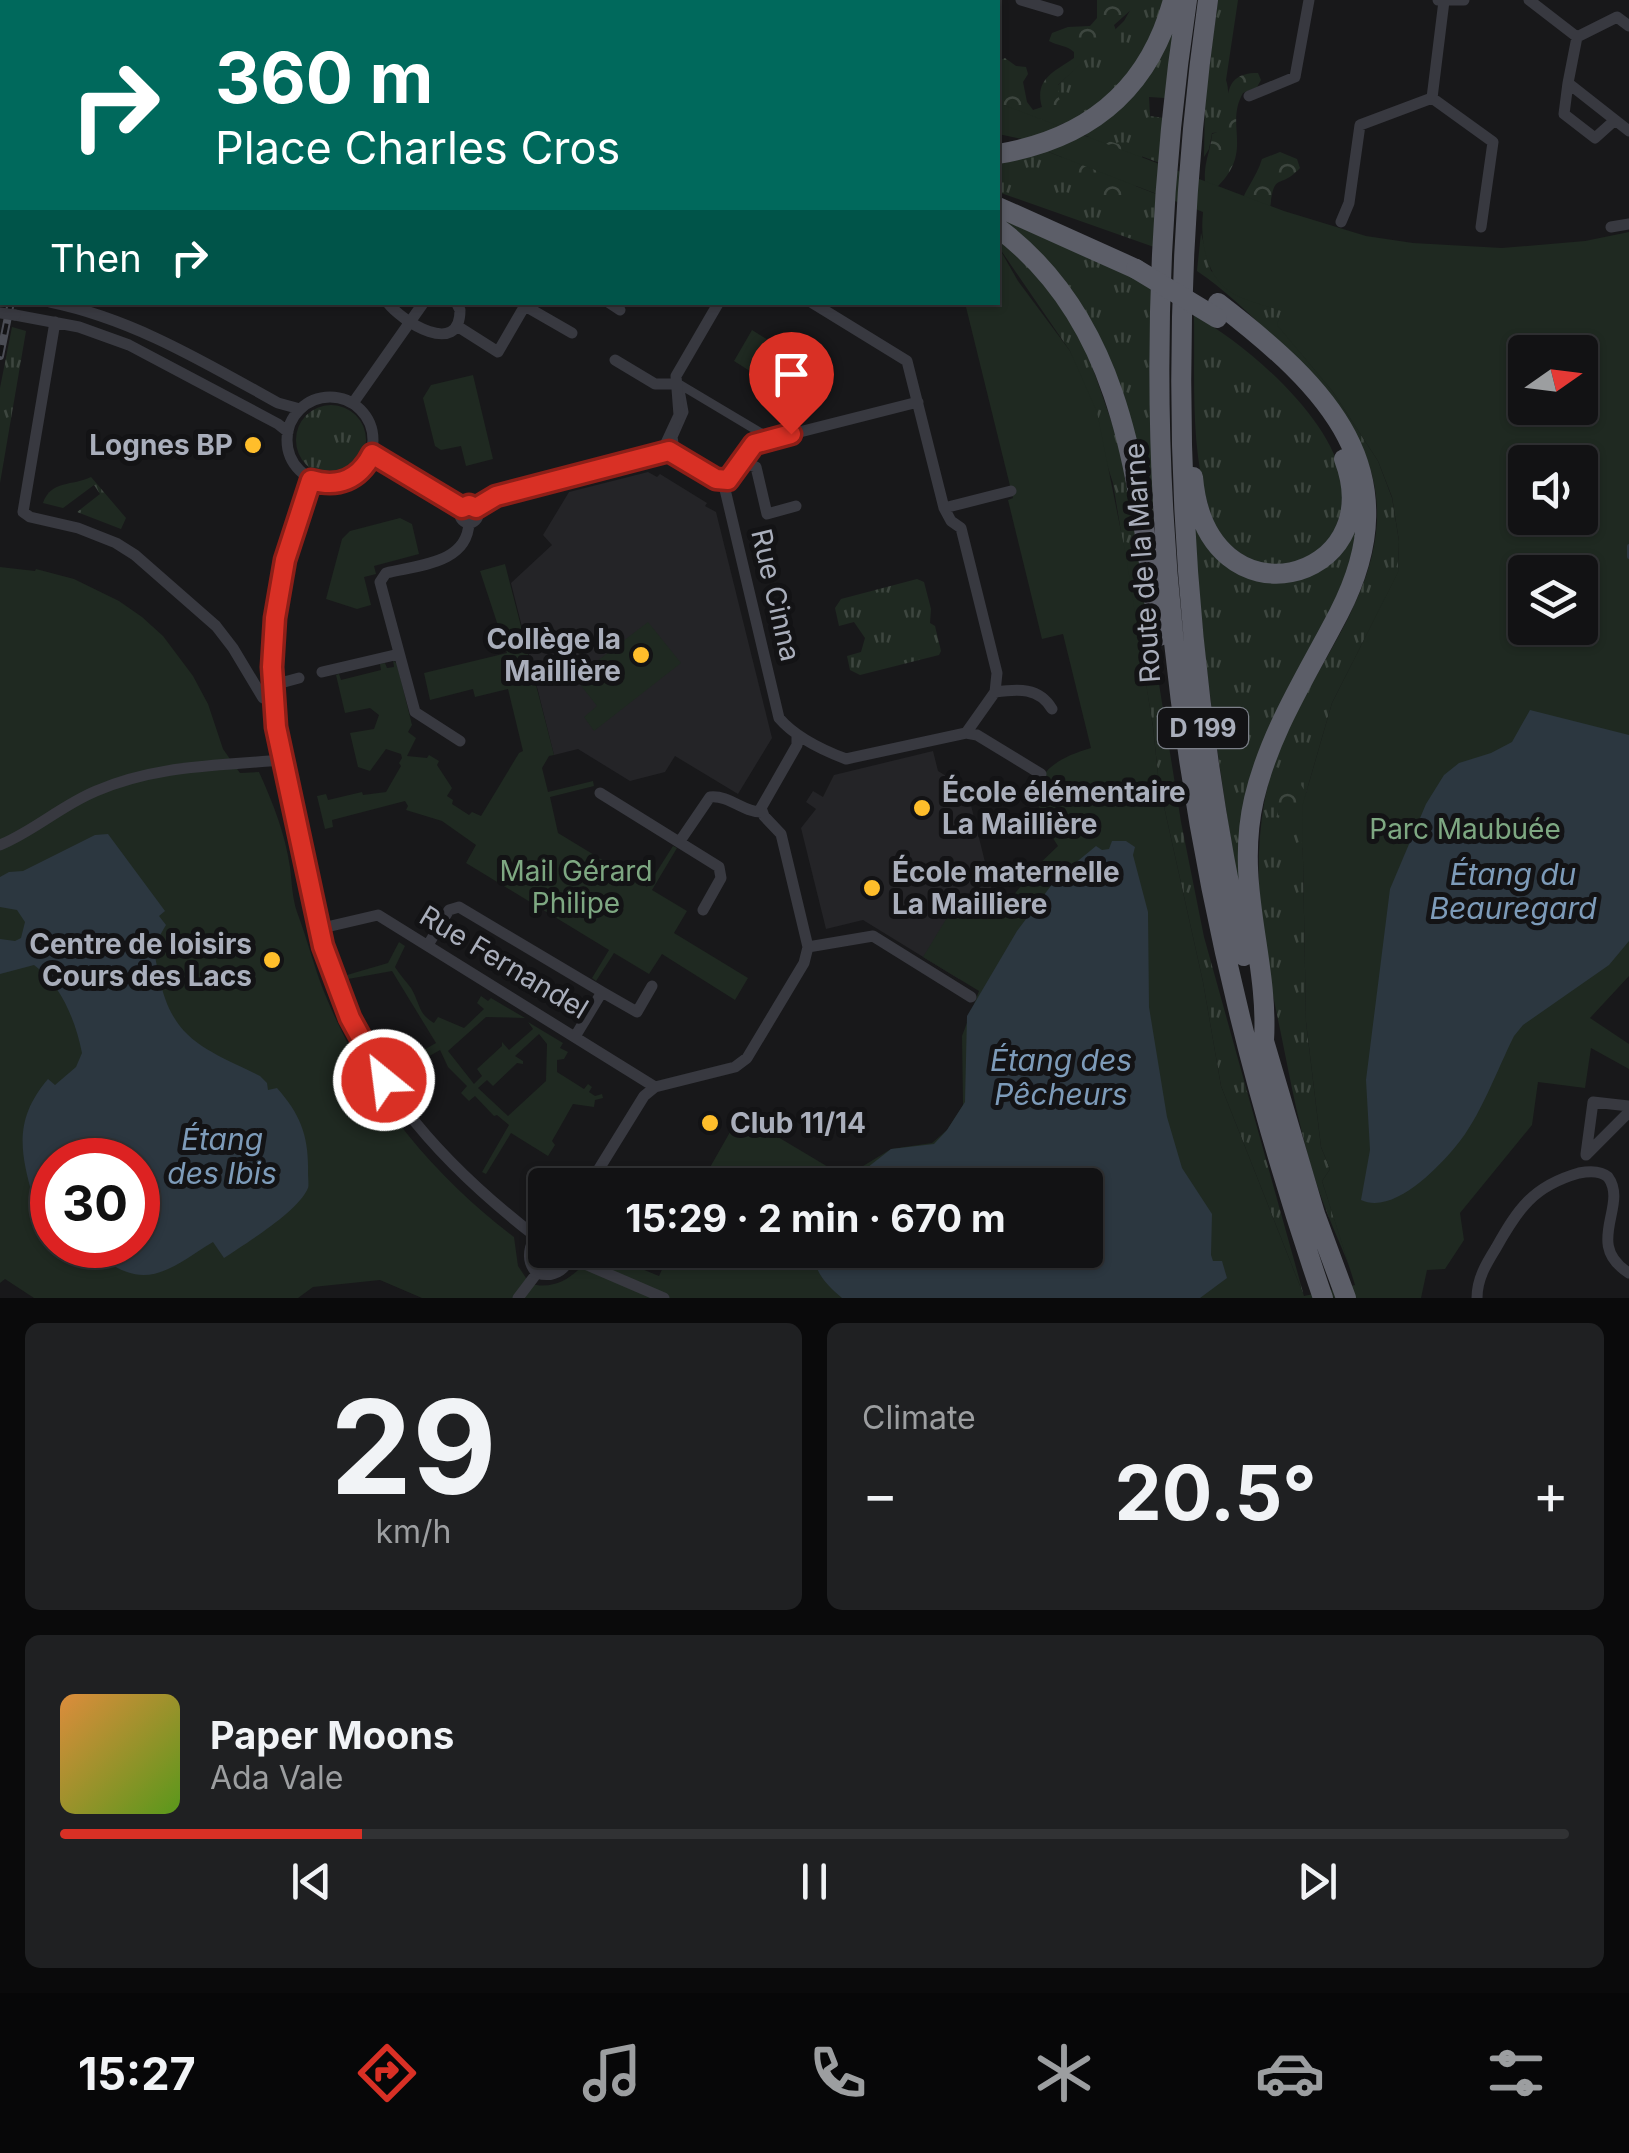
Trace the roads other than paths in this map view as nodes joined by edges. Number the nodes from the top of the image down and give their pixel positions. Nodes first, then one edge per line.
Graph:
1 (1021, 0) edge
2 (1173, 0) edge
3 (1186, 0) edge
4 (1208, 0) edge
5 (1308, 0) edge
6 (1464, 0) edge
7 (1529, 0) edge
8 (1441, 1) edge
9 (1058, 11) dead end
10 (1623, 15) edge
11 (1629, 26) edge
12 (1577, 37) junction
13 (1568, 83) junction
14 (1249, 96) dead end
15 (1432, 98) junction
16 (1615, 120) junction
17 (1629, 131) edge
18 (1000, 154) edge
19 (1179, 159) junction
20 (1000, 197) edge
21 (1000, 208) edge
22 (1175, 221) junction
23 (1341, 222) dead end
24 (1629, 224) edge
25 (1482, 227) dead end
26 (1611, 227) dead end
27 (1000, 230) edge
28 (1137, 261) junction
29 (65, 305) edge
30 (390, 305) edge
31 (422, 305) edge
32 (458, 305) edge
33 (525, 305) edge
34 (528, 305) edge
35 (612, 305) edge
36 (716, 305) edge
37 (816, 305) edge
38 (620, 310) dead end
39 (1218, 311) junction
40 (0, 313) edge
41 (54, 322) junction
42 (410, 323) junction
43 (457, 326) junction
44 (572, 333) dead end
45 (615, 360) dead end
46 (677, 384) junction
47 (918, 402) junction
48 (353, 403) junction
49 (300, 410) junction
50 (1179, 410) junction
51 (288, 432) junction
52 (669, 451) junction
53 (372, 454) junction
54 (741, 462) junction
55 (311, 480) junction
56 (724, 481) junction
57 (1010, 491) dead end
58 (796, 506) dead end
59 (462, 508) junction
60 (476, 508) junction
61 (944, 508) junction
62 (469, 523) junction
63 (399, 654) junction
64 (322, 672) dead end
65 (299, 678) dead end
66 (273, 685) junction
67 (996, 692) junction
68 (274, 701) junction
69 (1052, 709) dead end
70 (966, 733) junction
71 (797, 737) junction
72 (460, 741) dead end
73 (281, 760) junction
74 (1041, 774) dead end
75 (600, 794) dead end
76 (761, 812) junction
77 (1199, 832) junction
78 (680, 841) junction
79 (0, 845) edge
80 (703, 910) dead end
81 (318, 929) junction
82 (428, 945) junction
83 (808, 947) junction
84 (652, 986) dead end
85 (602, 992) junction
86 (971, 997) dead end
87 (576, 1035) junction
88 (1264, 1041) junction
89 (655, 1087) junction
90 (1629, 1109) edge
91 (1586, 1154) junction
92 (600, 1168) edge
93 (1586, 1172) junction
94 (528, 1231) edge
95 (532, 1268) edge
96 (561, 1268) edge
97 (602, 1268) edge
98 (1629, 1273) edge
99 (537, 1274) junction
100 (1343, 1290) edge
101 (1321, 1294) edge
102 (518, 1298) edge
103 (664, 1298) edge
104 (1477, 1298) edge

1 - 9 street
2 - 18 highway
3 - 19 highway, Route de la Marne / D 199
4 - 19 highway, Route de la Marne / D 199
5 - 14 street
6 - 8 street
7 - 12 street
8 - 15 street
10 - 11 street
10 - 12 street
12 - 13 street
13 - 16 street
13 - 16 street
15 - 23 street
15 - 25 street
16 - 17 street
19 - 22 highway, Route de la Marne / D 199
20 - 28 highway
21 - 28 highway
22 - 50 highway, Route de la Marne / D 199
22 - 77 highway, Route de la Marne / D 199
24 - 26 street
27 - 77 highway
28 - 39 highway, bridge
29 - 49 street
30 - 42 street
31 - 42 street
32 - 43 street
33 - 43 street
34 - 44 street
35 - 38 street
36 - 46 street
37 - 47 street
39 - 50 highway
39 - 88 highway
40 - 41 street, bridge
41 - 51 street
41 - 68 street
42 - 43 street
42 - 48 street
45 - 46 street
46 - 46 street
46 - 52 street
47 - 54 street
47 - 61 street
48 - 49 street
48 - 53 street
49 - 51 street
50 - 88 highway, Route de la Marne / D 199
51 - 55 street
52 - 56 street
52 - 60 street
53 - 55 street
53 - 59 street
54 - 56 street
54 - 58 street
55 - 66 street
56 - 71 street, Rue Cinna
57 - 61 street
59 - 60 street
59 - 62 street
60 - 62 street
61 - 67 street
62 - 63 street
63 - 64 street
63 - 72 street
65 - 66 street
66 - 68 street
67 - 69 street
67 - 70 street
68 - 73 street
70 - 71 street
70 - 74 street
71 - 76 street
73 - 79 street
73 - 81 street
75 - 78 street
76 - 78 street
76 - 83 street
77 - 101 highway, Route de la Marne / D 199
78 - 80 street
81 - 82 street, Rue Fernandel
81 - 94 street
82 - 85 street
82 - 87 street, Rue Fernandel
83 - 86 street
83 - 89 street
84 - 85 street
85 - 87 street
87 - 89 street, Rue Fernandel
88 - 100 highway, D 199
89 - 92 street
90 - 91 street
90 - 91 street
91 - 93 street
93 - 98 street
93 - 104 street
95 - 99 street
96 - 99 street
97 - 103 street
99 - 102 street

